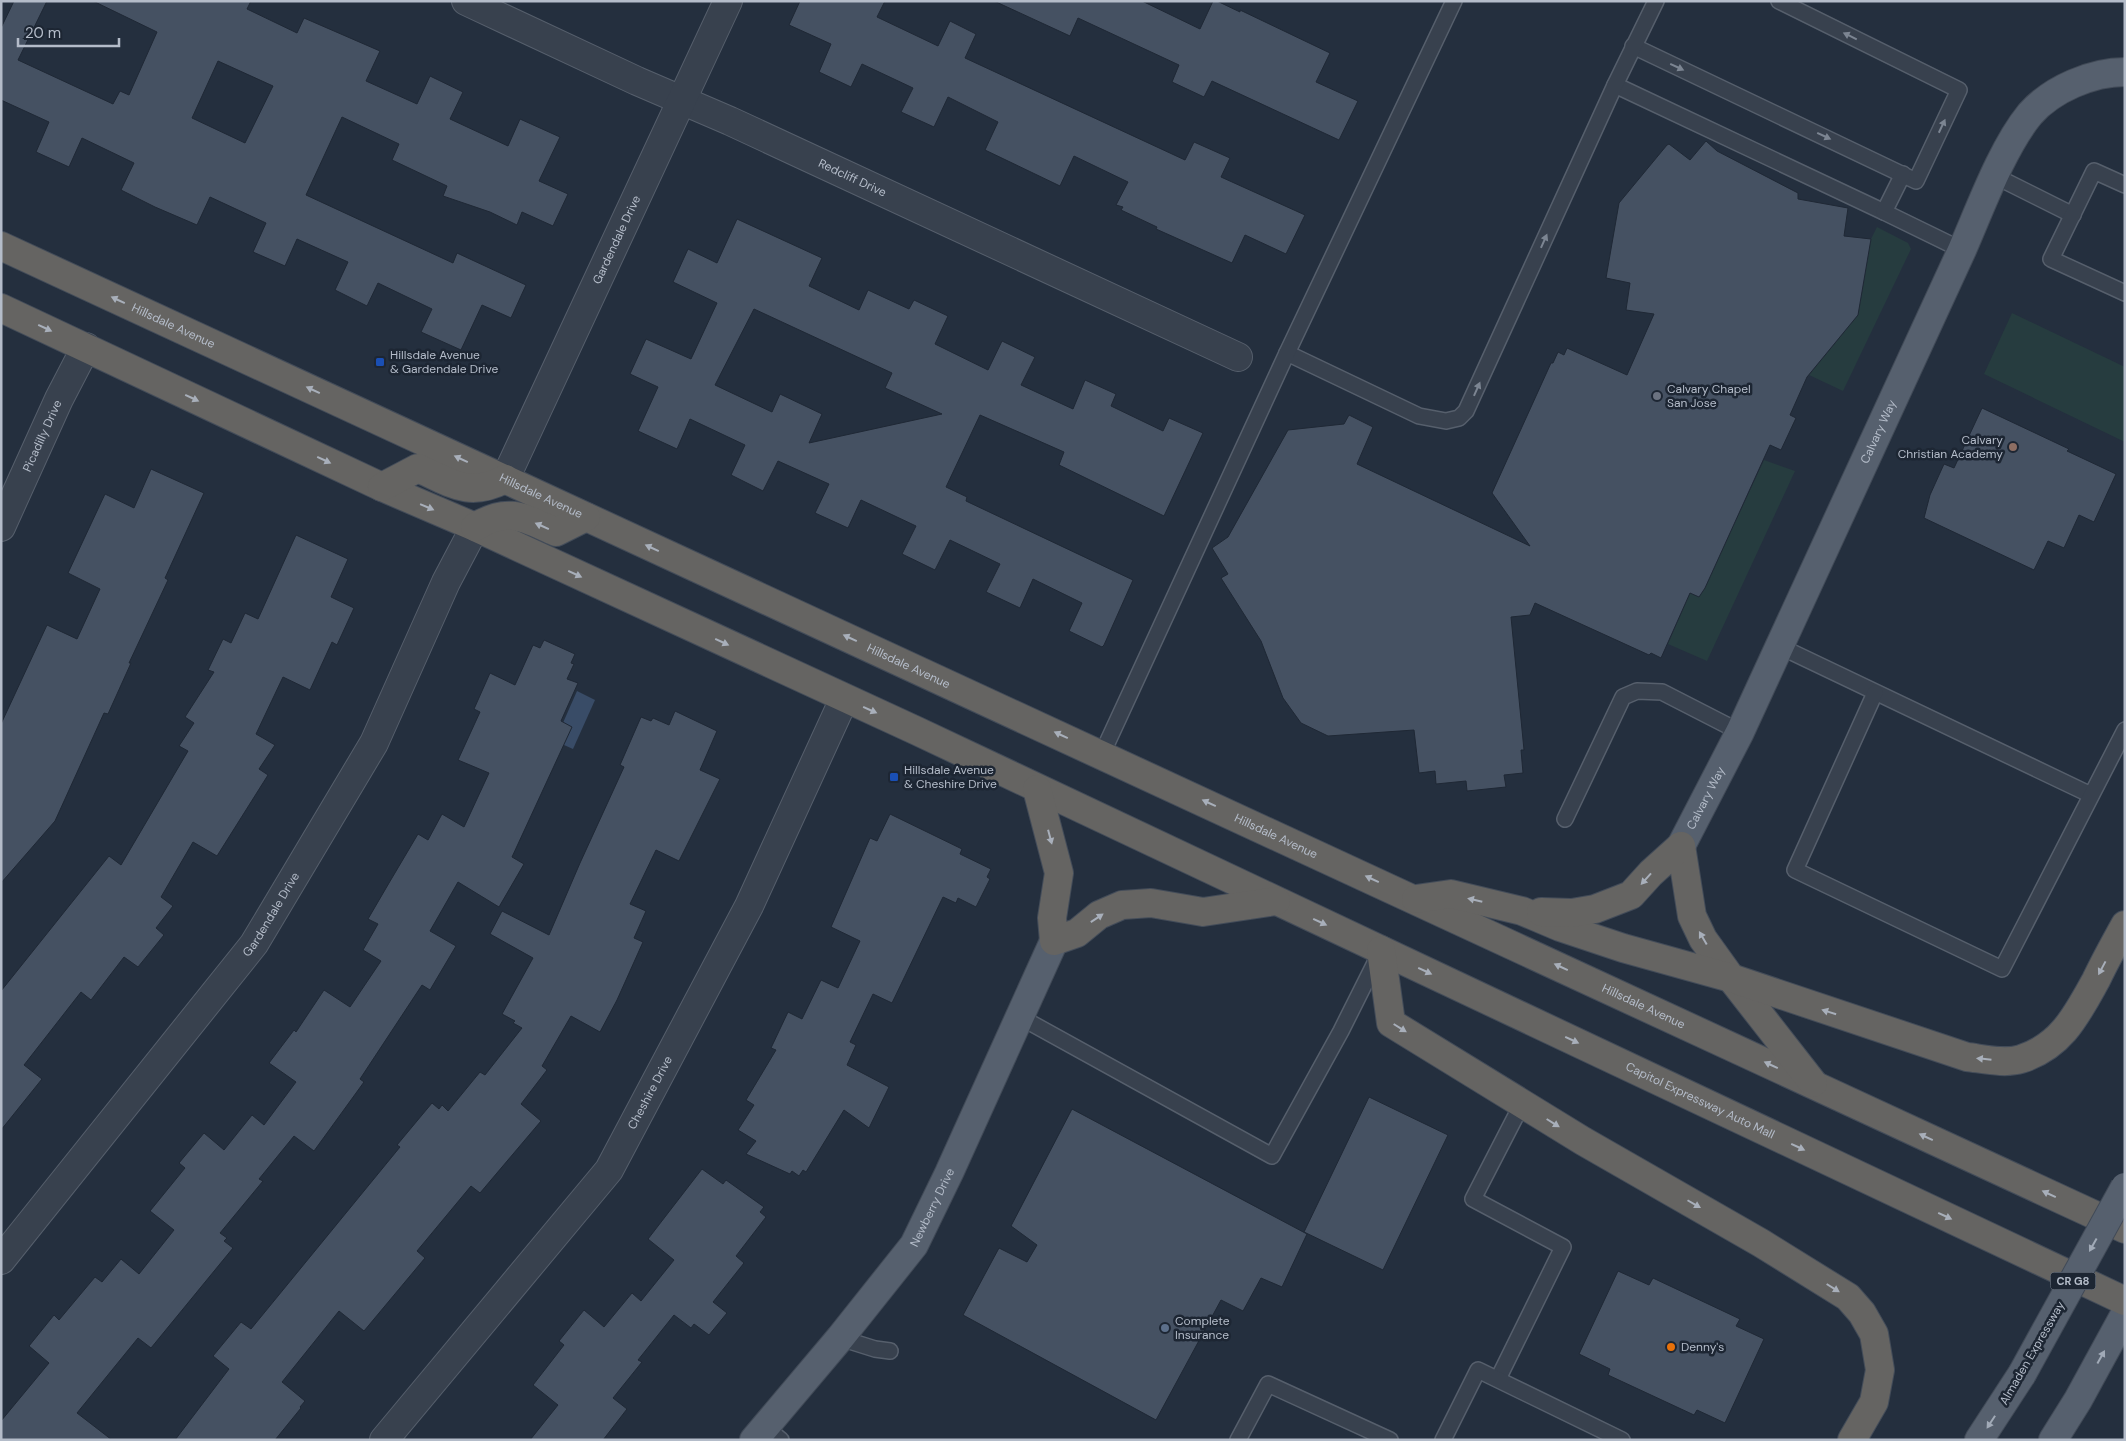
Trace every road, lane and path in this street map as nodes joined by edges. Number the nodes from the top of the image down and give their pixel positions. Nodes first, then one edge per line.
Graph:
1 (466, 1) edge
2 (728, 1) edge
3 (1454, 1) edge
4 (1656, 1) edge
5 (1779, 1) edge
6 (1633, 46) junction
7 (2125, 72) edge
8 (1615, 85) junction
9 (680, 100) junction
10 (1903, 174) junction
11 (1995, 176) junction
12 (2125, 185) edge
13 (1884, 212) junction
14 (2072, 215) junction
15 (1, 246) edge
16 (1962, 250) junction
17 (2125, 293) edge
18 (1, 308) edge
19 (86, 347) junction
20 (1287, 353) junction
21 (1238, 358) dead end
22 (505, 479) junction
23 (382, 487) junction
24 (586, 518) junction
25 (1, 527) edge
26 (475, 527) junction
27 (1779, 646) junction
28 (1875, 692) junction
29 (844, 699) junction
30 (2125, 730) edge
31 (1740, 732) junction
32 (1102, 754) junction
33 (1038, 790) junction
34 (2091, 795) junction
35 (1565, 819) dead end
36 (1682, 846) junction
37 (1416, 899) junction
38 (1276, 901) junction
39 (1522, 911) junction
40 (2125, 925) edge
41 (1054, 941) junction
42 (1381, 950) junction
43 (1731, 978) junction
44 (1020, 1017) junction
45 (1815, 1086) junction
46 (1522, 1104) junction
47 (2125, 1187) edge
48 (2125, 1229) edge
49 (1, 1260) edge
50 (2125, 1301) edge
51 (2125, 1314) edge
52 (840, 1338) junction
53 (890, 1351) dead end
54 (1498, 1379) junction
55 (766, 1436) edge
56 (384, 1440) edge
57 (1238, 1440) edge
58 (1390, 1440) edge
59 (1443, 1440) edge
60 (1622, 1440) edge
61 (1852, 1440) edge
62 (1979, 1440) edge
63 (2053, 1440) edge

1 - 9 street, Redcliff Drive
2 - 9 street, Gardendale Drive
3 - 20 lane
4 - 6 lane
10 -> 5 lane
6 - 8 lane
6 -> 10 lane
7 - 11 main road, Calvary Way
8 - 13 lane
20 -> 8 lane
9 - 21 street, Redcliff Drive
9 - 22 street, Gardendale Drive
10 - 13 lane
11 - 14 lane
11 - 16 main road, Calvary Way
12 - 14 lane
13 - 16 lane
14 - 17 lane
22 -> 15 highway, Hillsdale Avenue
16 - 27 main road, Calvary Way
18 -> 19 highway
19 -> 23 highway
19 - 25 street, Picadilly Drive
20 - 32 lane
22 - 23 highway
22 - 24 highway, Hillsdale Avenue
23 -> 26 highway
24 -> 26 highway
32 -> 24 highway, Hillsdale Avenue
26 -> 29 highway
26 - 49 street, Gardendale Drive
27 - 28 lane
27 - 31 main road, Calvary Way
28 - 34 lane
28 - 34 lane
29 -> 33 highway
29 - 56 street, Cheshire Drive
30 - 34 lane
31 - 35 lane
31 - 36 main road, Calvary Way
37 -> 32 highway, Hillsdale Avenue
33 - 38 highway
33 -> 41 highway
36 -> 39 highway
43 -> 36 highway
39 -> 37 highway
45 -> 37 highway, Hillsdale Avenue
41 -> 38 highway
38 -> 42 highway, Capitol Expressway Auto Mall
39 - 43 highway
40 -> 43 highway
41 - 44 main road, Newberry Drive
42 - 44 lane
42 -> 46 highway
42 -> 50 highway, Capitol Expressway Auto Mall
43 - 45 highway
44 - 52 main road, Newberry Drive
48 -> 45 highway
46 - 54 lane
46 -> 61 highway
47 -> 62 main road, Almaden Expressway / CR G8, bridge
63 -> 51 main road
52 - 53 lane
52 - 55 main road, Newberry Drive
54 - 59 lane
54 - 60 lane
57 - 58 lane

